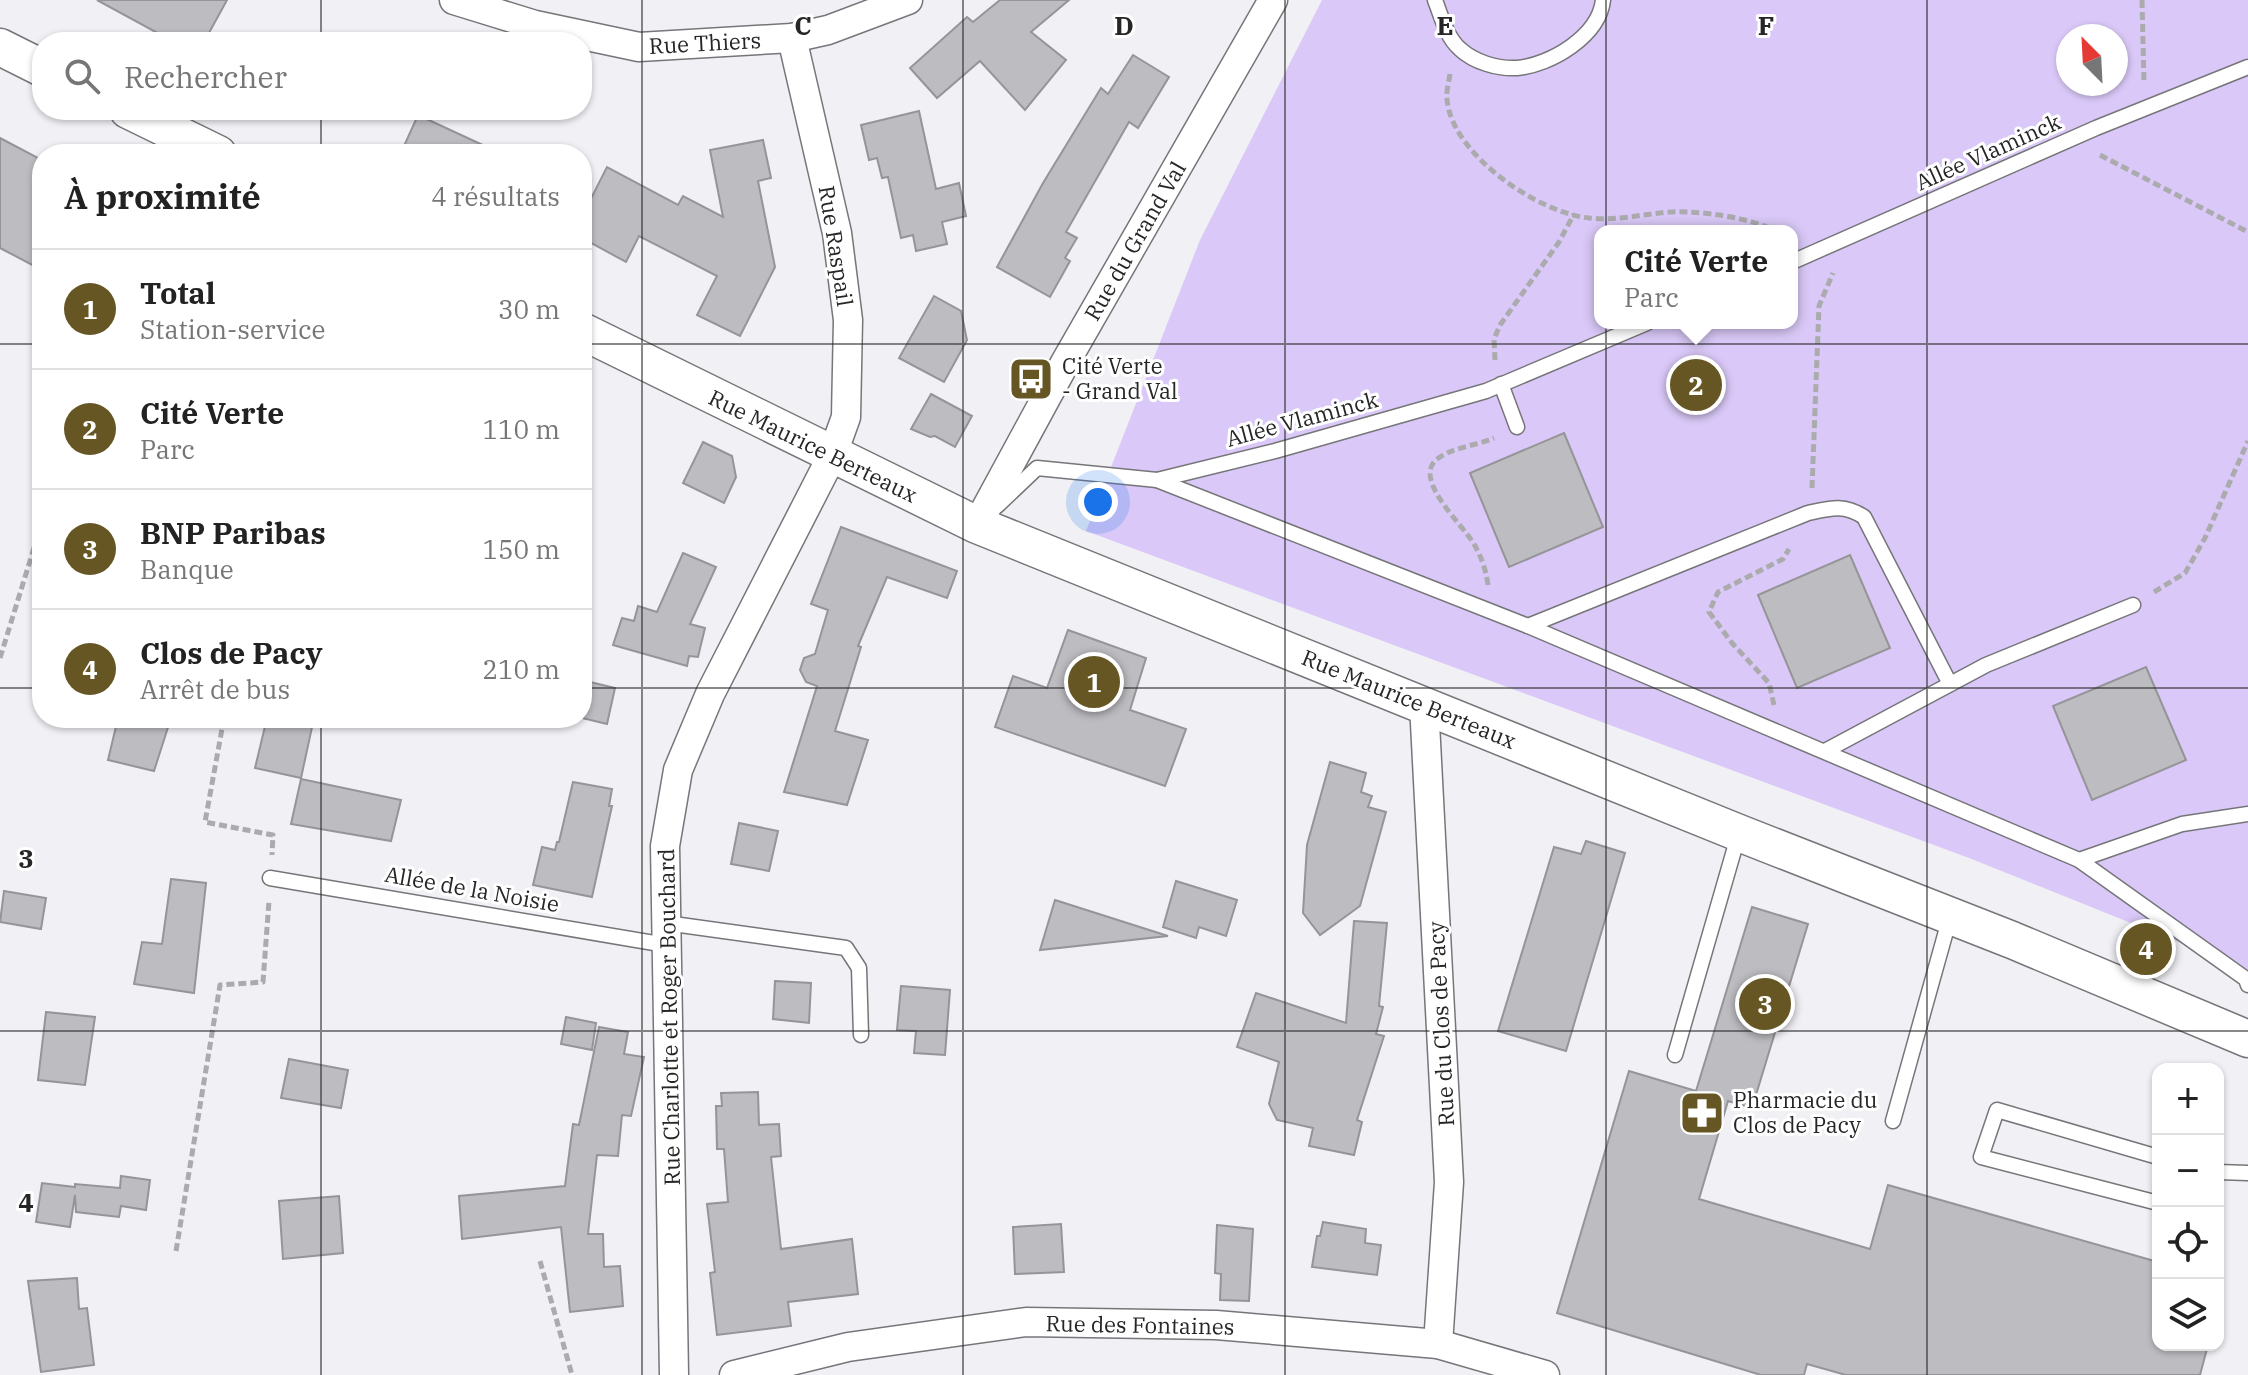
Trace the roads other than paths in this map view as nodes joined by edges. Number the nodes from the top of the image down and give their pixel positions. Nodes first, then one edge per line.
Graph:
1 (454, 0) edge
2 (908, 0) edge
3 (1273, 0) edge
4 (1435, 0) edge
5 (1603, 0) edge
6 (568, 32) edge
7 (592, 37) edge
8 (792, 38) junction
9 (0, 47) edge
10 (32, 63) edge
11 (2248, 67) edge
12 (148, 120) edge
13 (198, 144) edge
14 (1798, 259) edge
15 (1633, 329) edge
16 (592, 336) edge
17 (1501, 384) junction
18 (1517, 427) road end
19 (832, 456) junction
20 (1157, 480) junction
21 (977, 525) junction
22 (2133, 605) road end
23 (1528, 626) junction
24 (1950, 684) junction
25 (1424, 704) junction
26 (1825, 751) junction
27 (2248, 814) edge
28 (1739, 833) junction
29 (2079, 860) junction
30 (270, 878) road end
31 (1950, 916) junction
32 (666, 934) junction
33 (2248, 985) edge
34 (861, 1035) dead end
35 (2247, 1035) edge
36 (1675, 1055) dead end
37 (1893, 1121) dead end
38 (2152, 1155) edge
39 (2248, 1173) edge
40 (2224, 1176) edge
41 (2152, 1201) edge
42 (1438, 1344) junction
43 (674, 1375) edge
44 (734, 1375) edge
45 (1545, 1375) edge

1 - 6 street, Rue Thiers
2 - 8 street, Rue Thiers
3 - 21 street, Rue du Grand Val
4 - 5 lane
7 - 8 street, Rue Thiers
8 - 19 street, Rue Raspail
9 - 10 street
11 - 14 lane, Allée Vlaminck
12 - 13 street
15 - 17 lane, Allée Vlaminck
16 - 19 street, Rue Maurice Berteaux
17 - 18 lane
17 - 20 lane, Allée Vlaminck
19 - 21 street, Rue Maurice Berteaux
19 - 32 street, Rue Charlotte et Roger Bouchard
20 - 21 lane, Allée Vlaminck
20 - 23 lane
21 - 25 street, Rue Maurice Berteaux
22 - 24 lane
23 - 24 lane
23 - 26 lane
24 - 26 lane
25 - 28 street, Rue Maurice Berteaux
25 - 42 street, Rue du Clos de Pacy
26 - 29 lane
27 - 29 lane
28 - 31 street, Rue Maurice Berteaux
28 - 36 lane
29 - 33 lane
30 - 32 lane, Allée de la Noisie
31 - 35 street, Rue Maurice Berteaux
31 - 37 lane
32 - 34 lane, Allée de la Noisie
32 - 43 street, Rue Charlotte et Roger Bouchard
38 - 41 lane
39 - 40 lane
42 - 44 street, Rue des Fontaines
42 - 45 street, Rue des Fontaines

